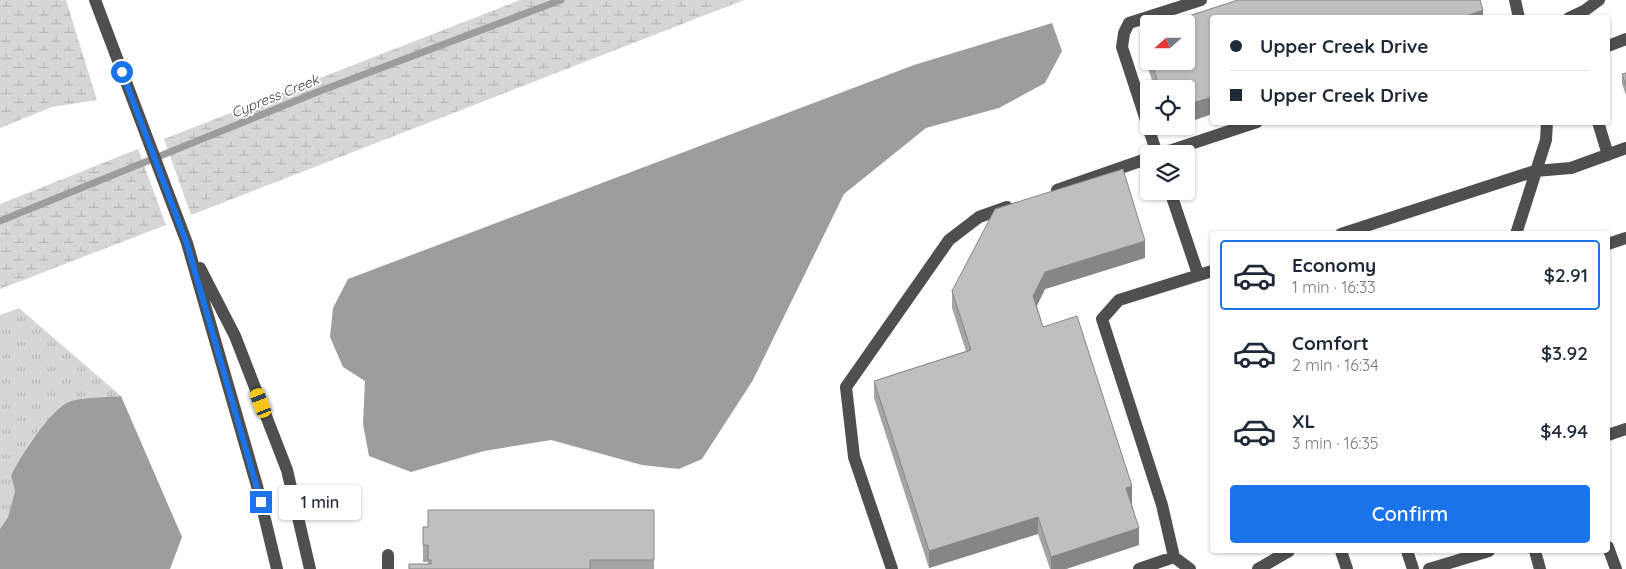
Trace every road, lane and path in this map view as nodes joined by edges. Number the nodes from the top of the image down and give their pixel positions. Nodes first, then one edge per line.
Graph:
1 (95, 0) edge
2 (1200, 0) edge
3 (1514, 0) edge
4 (1599, 0) edge
5 (1582, 6) edge
6 (1518, 15) edge
7 (1572, 15) edge
8 (1626, 39) edge
9 (1610, 45) edge
10 (1248, 125) edge
11 (1547, 125) edge
12 (1599, 125) edge
13 (1155, 145) edge
14 (1186, 145) edge
15 (1626, 148) edge
16 (1608, 155) junction
17 (1140, 161) edge
18 (1535, 171) junction
19 (1045, 194) edge
20 (1173, 200) edge
21 (1017, 204) edge
22 (1350, 231) edge
23 (1517, 231) edge
24 (1626, 238) edge
25 (1610, 243) edge
26 (187, 244) junction
27 (1210, 271) edge
28 (1198, 274) junction
29 (1626, 429) edge
30 (1610, 434) edge
31 (1610, 552) edge
32 (1286, 553) edge
33 (1343, 553) edge
34 (1408, 553) edge
35 (1482, 553) edge
36 (1535, 553) edge
37 (388, 555) dead end
38 (1174, 557) junction
39 (277, 569) edge
40 (310, 569) edge
41 (388, 569) edge
42 (892, 569) edge
43 (1139, 569) edge
44 (1190, 569) edge
45 (1258, 569) edge
46 (1347, 569) edge
47 (1413, 569) edge
48 (1429, 569) edge
49 (1540, 569) edge
50 (1616, 569) edge

1 - 26 street
2 - 13 street
3 - 6 street
4 - 5 street
5 - 7 street
8 - 9 street
10 - 14 street
11 - 18 street
12 - 16 street
15 - 16 street
16 - 18 street
17 - 19 street
18 - 22 street
18 - 23 street
20 - 28 street
21 - 42 street
24 - 25 street
26 - 39 street
26 - 40 street
27 - 28 street
28 - 38 street
29 - 30 street
31 - 50 street
32 - 45 street
33 - 46 street
34 - 47 street
35 - 48 street
36 - 49 street
37 - 41 street
38 - 43 street
38 - 44 street

